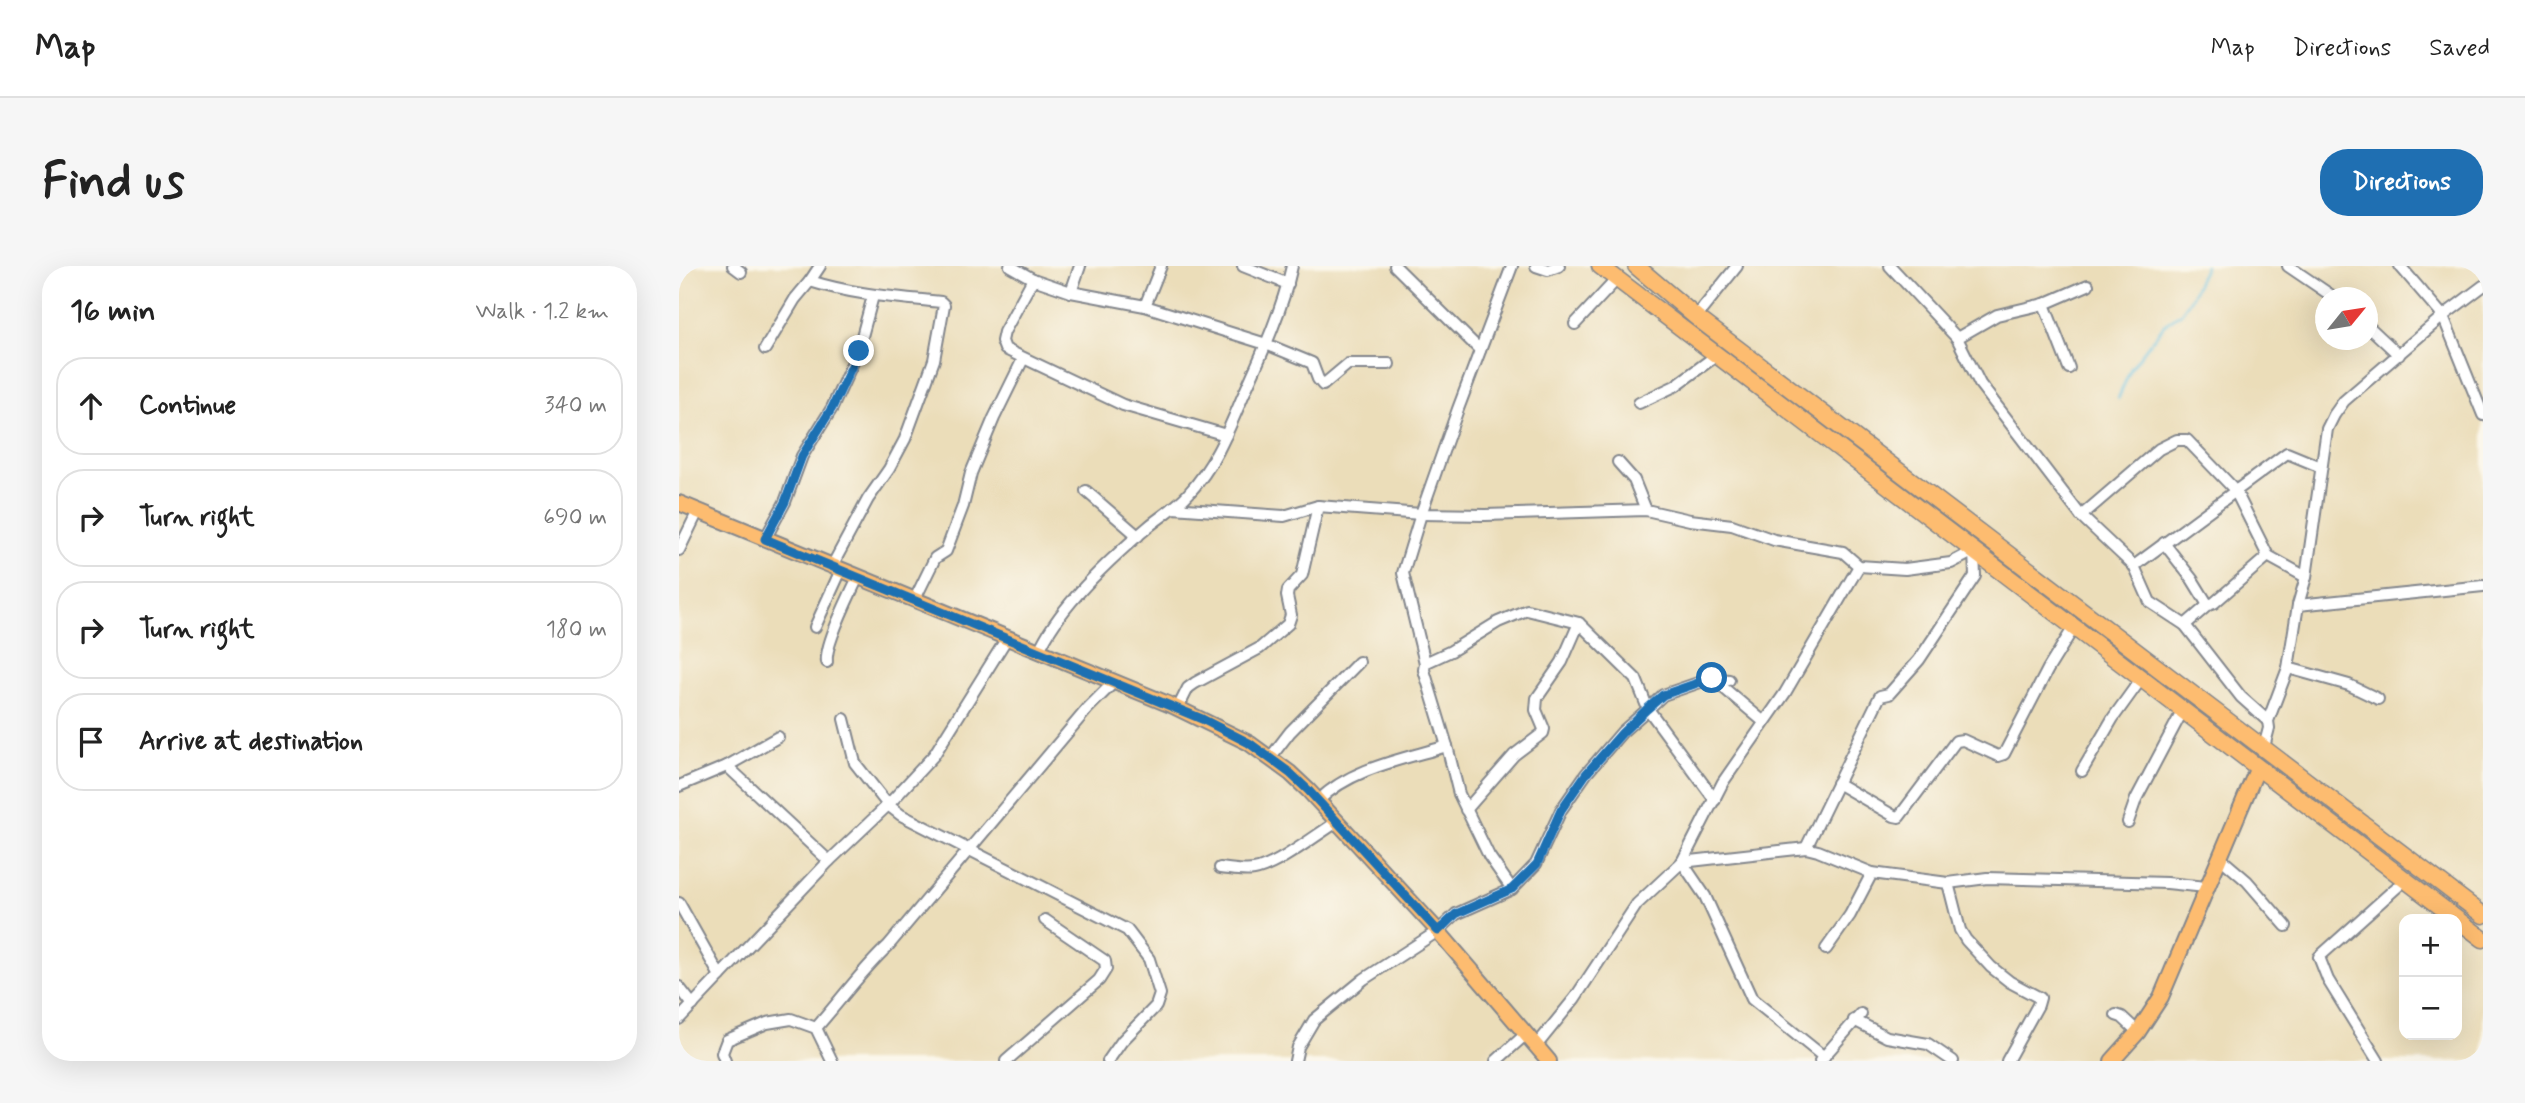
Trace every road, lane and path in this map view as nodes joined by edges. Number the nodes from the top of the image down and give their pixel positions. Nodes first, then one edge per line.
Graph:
1 (820, 266) edge
2 (1010, 266) edge
3 (1080, 266) edge
4 (1161, 266) edge
5 (1243, 266) edge
6 (1292, 266) edge
7 (1395, 266) edge
8 (1512, 266) edge
9 (1536, 266) edge
10 (1559, 266) edge
11 (1599, 266) edge
12 (1636, 266) edge
13 (1737, 266) edge
14 (2288, 266) edge
15 (2400, 266) edge
16 (1897, 268) edge
17 (1033, 279) junction
18 (1617, 279) junction
19 (810, 281) junction
20 (1288, 284) junction
21 (2088, 285) dead end
22 (2483, 286) edge
23 (2319, 287) edge
24 (1071, 292) junction
25 (873, 296) junction
26 (2044, 304) junction
27 (1145, 306) junction
28 (2443, 316) junction
29 (1696, 317) junction
30 (1575, 324) dead end
31 (2378, 335) edge
32 (1958, 338) junction
33 (1266, 344) junction
34 (765, 349) dead end
35 (1480, 350) junction
36 (1717, 355) junction
37 (2399, 355) junction
38 (1023, 359) junction
39 (1389, 364) dead end
40 (2069, 368) dead end
41 (1639, 402) dead end
42 (2483, 415) edge
43 (1226, 435) junction
44 (1618, 462) dead end
45 (2321, 467) junction
46 (2235, 490) junction
47 (1086, 491) dead end
48 (679, 503) edge
49 (1318, 506) junction
50 (1173, 508) junction
51 (1646, 510) junction
52 (698, 511) junction
53 (1421, 514) junction
54 (2081, 516) junction
55 (1138, 536) junction
56 (765, 539) junction
57 (2164, 543) junction
58 (679, 550) edge
59 (1974, 551) junction
60 (1843, 552) junction
61 (2268, 556) junction
62 (1859, 566) junction
63 (2134, 566) junction
64 (837, 568) junction
65 (857, 577) junction
66 (2306, 577) junction
67 (1851, 580) junction
68 (2483, 586) edge
69 (914, 601) junction
70 (2208, 605) junction
71 (2298, 605) junction
72 (1580, 623) junction
73 (2185, 625) junction
74 (815, 627) dead end
75 (2074, 627) junction
76 (1007, 638) junction
77 (1039, 651) junction
78 (827, 662) dead end
79 (1359, 662) dead end
80 (1425, 663) junction
81 (2288, 668) junction
82 (1712, 678) junction
83 (2141, 679) junction
84 (1729, 680) dead end
85 (1114, 682) junction
86 (2378, 699) dead end
87 (1178, 708) junction
88 (1647, 709) junction
89 (2183, 710) junction
90 (844, 719) dead end
91 (2268, 721) junction
92 (1764, 722) junction
93 (778, 737) dead end
94 (1447, 746) junction
95 (2264, 747) junction
96 (1270, 758) junction
97 (727, 766) junction
98 (2258, 767) junction
99 (2082, 771) dead end
100 (1837, 783) junction
101 (679, 786) edge
102 (1715, 800) junction
103 (1318, 801) junction
104 (888, 805) junction
105 (1466, 810) junction
106 (1336, 822) junction
107 (2128, 822) dead end
108 (1806, 848) junction
109 (967, 849) junction
110 (2219, 857) junction
111 (829, 860) junction
112 (1682, 862) junction
113 (1220, 868) dead end
114 (1872, 873) junction
115 (2406, 879) junction
116 (1948, 883) junction
117 (2206, 887) junction
118 (1512, 889) junction
119 (679, 903) edge
120 (2483, 915) edge
121 (1045, 920) dead end
122 (2286, 926) dead end
123 (1438, 931) junction
124 (2483, 939) edge
125 (1826, 948) dead end
126 (720, 976) junction
127 (679, 987) edge
128 (693, 1005) junction
129 (2116, 1015) dead end
130 (679, 1019) edge
131 (816, 1028) junction
132 (2138, 1032) junction
133 (1526, 1034) junction
134 (1536, 1046) junction
135 (1822, 1059) edge
136 (725, 1061) edge
137 (832, 1061) edge
138 (1006, 1061) edge
139 (1108, 1061) edge
140 (1295, 1061) edge
141 (1496, 1061) edge
142 (1549, 1061) edge
143 (1953, 1061) edge
144 (2007, 1061) edge
145 (2112, 1061) edge
146 (2378, 1061) edge

1 - 19 street
2 - 17 street
3 - 24 street
4 - 27 street
5 - 20 street
6 - 20 street
7 - 35 street
8 - 35 street
9 - 10 street
11 - 18 highway
12 - 29 highway
13 - 29 street
14 - 23 street
15 - 28 street
16 - 32 street
17 - 24 street
17 - 38 street
18 - 30 street
18 - 36 highway
19 - 25 street
19 - 34 street
20 - 33 street
21 - 26 street
22 - 28 street
24 - 27 street
25 - 56 street
25 - 64 street
26 - 32 street
26 - 40 street
27 - 33 street
28 - 37 street
28 - 42 street
29 - 95 highway
31 - 37 street
32 - 54 street
33 - 39 street
33 - 43 street
35 - 53 street
36 - 41 street
36 - 59 highway
37 - 45 street
38 - 43 street
38 - 69 street
43 - 50 street
44 - 51 street
45 - 46 street
45 - 66 street
46 - 54 street
46 - 57 street
46 - 61 street
47 - 55 street
48 - 52 main road
49 - 50 street
49 - 53 street
49 - 87 street
50 - 55 street
51 - 53 street
51 - 60 street
52 - 56 main road
52 - 58 street
53 - 80 street
54 - 63 street
55 - 77 street
56 - 64 main road
57 - 63 street
57 - 70 street
59 - 62 street
59 - 75 highway
59 - 100 street
60 - 62 street
60 - 67 street
61 - 66 street
61 - 70 street
62 - 67 street
63 - 73 street
64 - 65 main road
64 - 74 street
65 - 69 main road
65 - 78 street
66 - 71 street
67 - 92 street
68 - 71 street
69 - 76 main road
70 - 73 street
71 - 81 street
72 - 80 street
72 - 88 street
72 - 105 street
73 - 91 street
75 - 83 highway
75 - 100 street
76 - 77 main road
76 - 104 street
77 - 85 main road
79 - 96 street
80 - 94 street
81 - 86 street
81 - 91 street
82 - 84 street
82 - 88 street
82 - 92 street
83 - 89 highway
83 - 99 street
85 - 87 main road
85 - 109 street
87 - 96 main road
88 - 102 street
88 - 118 street
89 - 98 highway
89 - 107 street
90 - 104 street
91 - 95 street
92 - 102 street
93 - 97 street
94 - 103 street
94 - 105 street
95 - 120 highway
96 - 103 main road
97 - 101 street
97 - 111 street
98 - 110 main road
98 - 115 highway
100 - 108 street
102 - 112 street
103 - 106 main road
104 - 109 street
104 - 111 street
105 - 118 street
106 - 113 street
106 - 123 main road
108 - 112 street
108 - 114 street
109 - 131 street
109 - 139 street
110 - 117 main road
110 - 122 street
111 - 126 street
112 - 134 street
112 - 135 street
114 - 116 street
114 - 125 street
115 - 124 highway
115 - 146 street
116 - 117 street
116 - 144 street
117 - 132 main road
118 - 123 street
119 - 126 street
121 - 138 street
123 - 133 main road
123 - 140 street
126 - 128 street
127 - 128 street
128 - 130 street
129 - 132 street
131 - 136 street
131 - 137 street
132 - 145 main road
133 - 134 main road
133 - 141 street
134 - 142 main road
135 - 143 street

